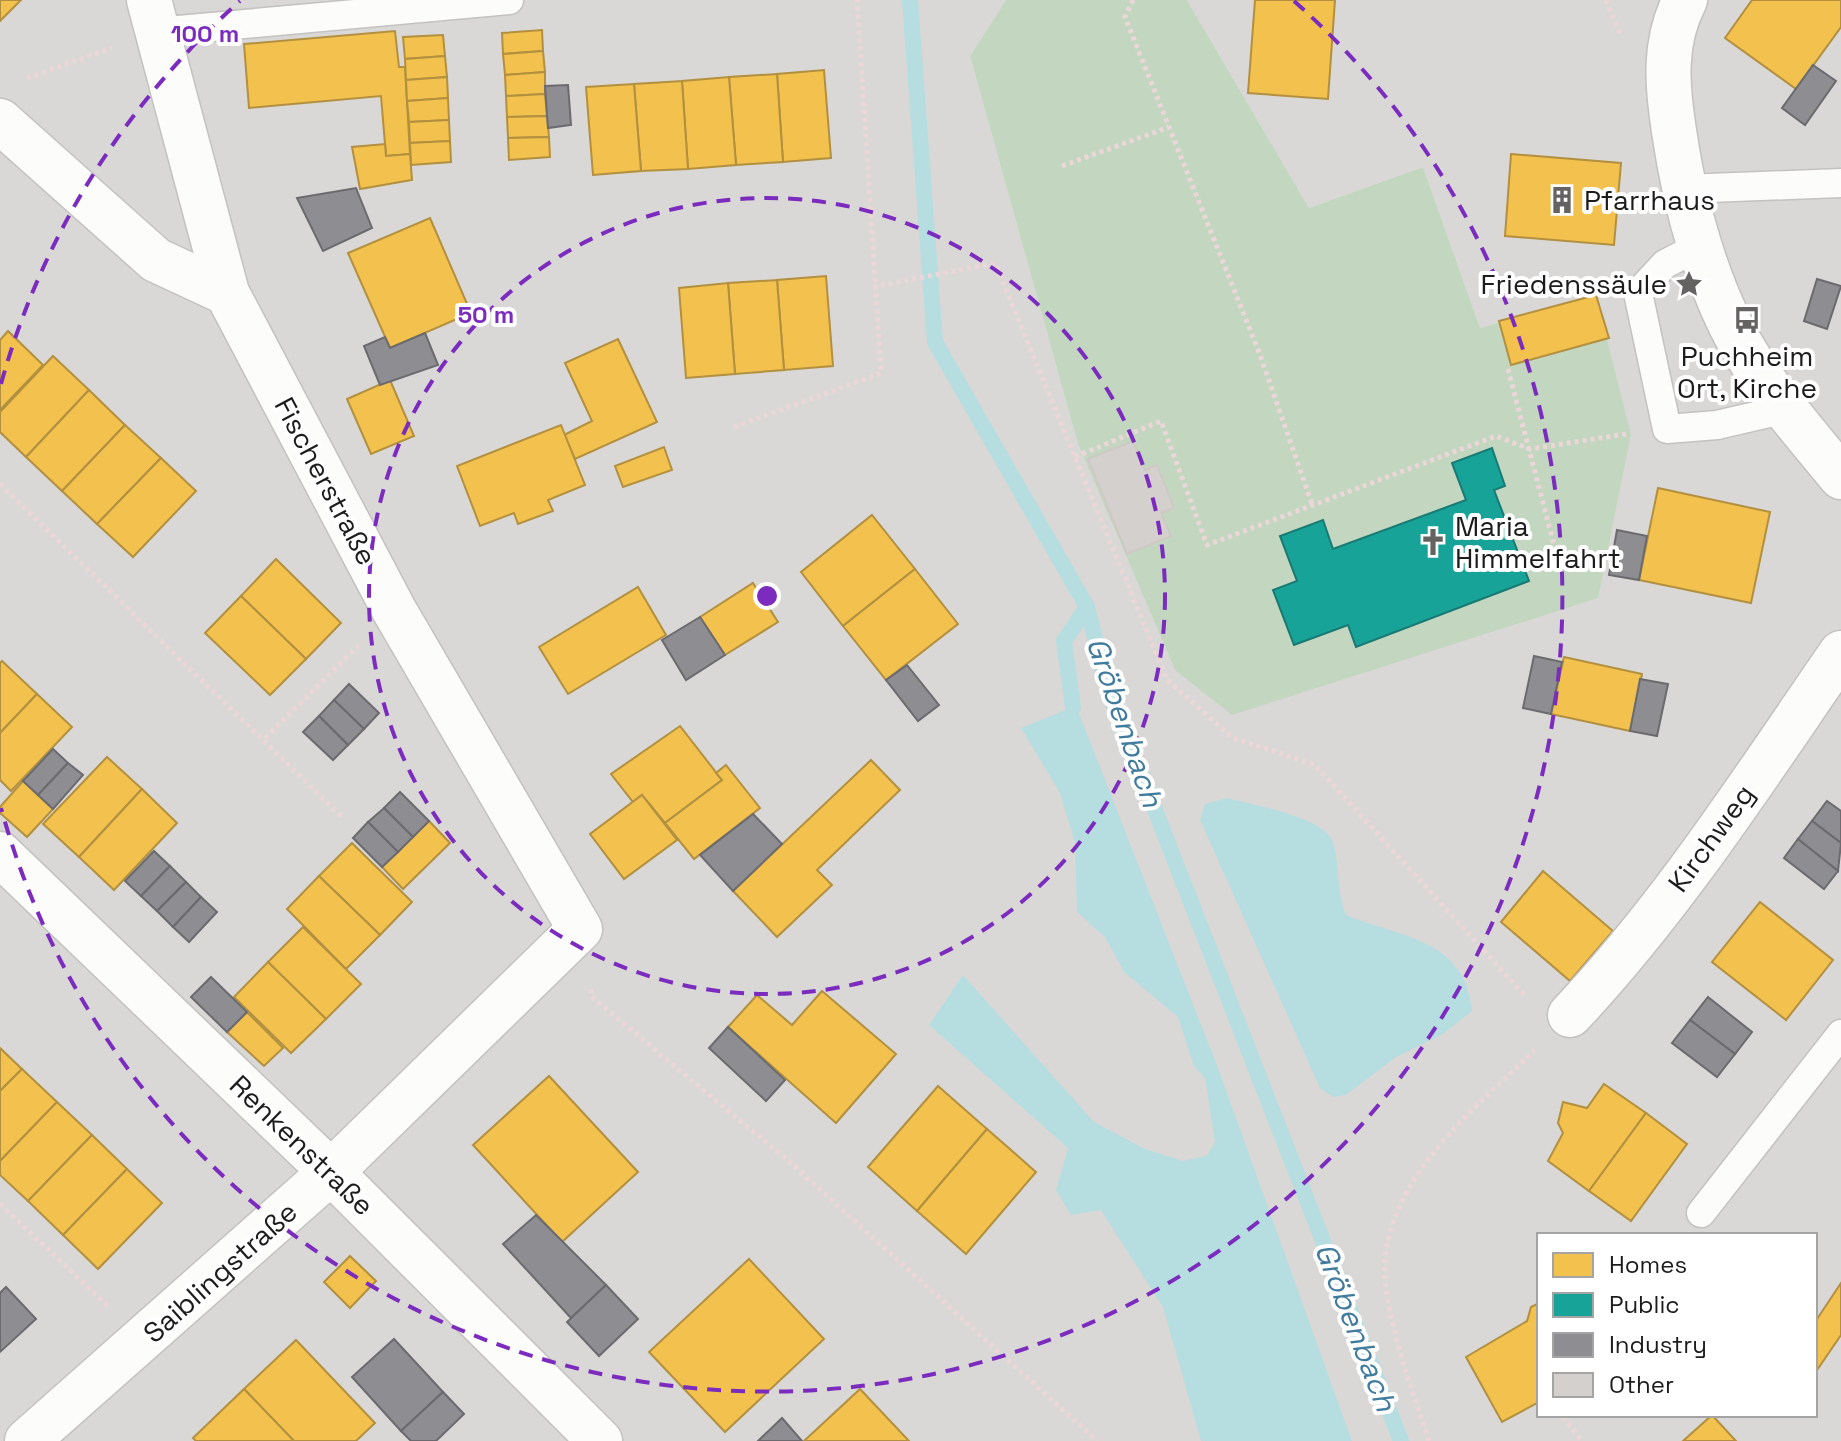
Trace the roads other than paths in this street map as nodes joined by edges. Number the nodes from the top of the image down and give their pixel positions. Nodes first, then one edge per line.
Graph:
1 (509, 0) edge
2 (1685, 0) edge
3 (153, 16) edge
4 (7, 102) edge
5 (1841, 183) edge
6 (1683, 189) junction
7 (1698, 247) junction
8 (227, 293) junction
9 (1786, 409) junction
10 (1841, 477) edge
11 (1841, 653) edge
12 (0, 854) edge
13 (580, 929) joint
14 (1550, 1021) road end
15 (1841, 1034) edge
16 (331, 1172) junction
17 (1701, 1213) dead end
18 (53, 1433) edge
19 (600, 1441) edge

1 - 3 lane
2 - 6 street
3 - 8 street, Fischerstraße
4 - 8 street
5 - 6 lane
6 - 7 street
7 - 9 street
7 - 9 lane
8 - 13 street, Fischerstraße
9 - 10 street
11 - 14 street, Kirchweg
12 - 16 street, Renkenstraße
13 - 16 street, Saiblingstraße
15 - 17 lane
16 - 18 street, Saiblingstraße
16 - 19 street, Renkenstraße

